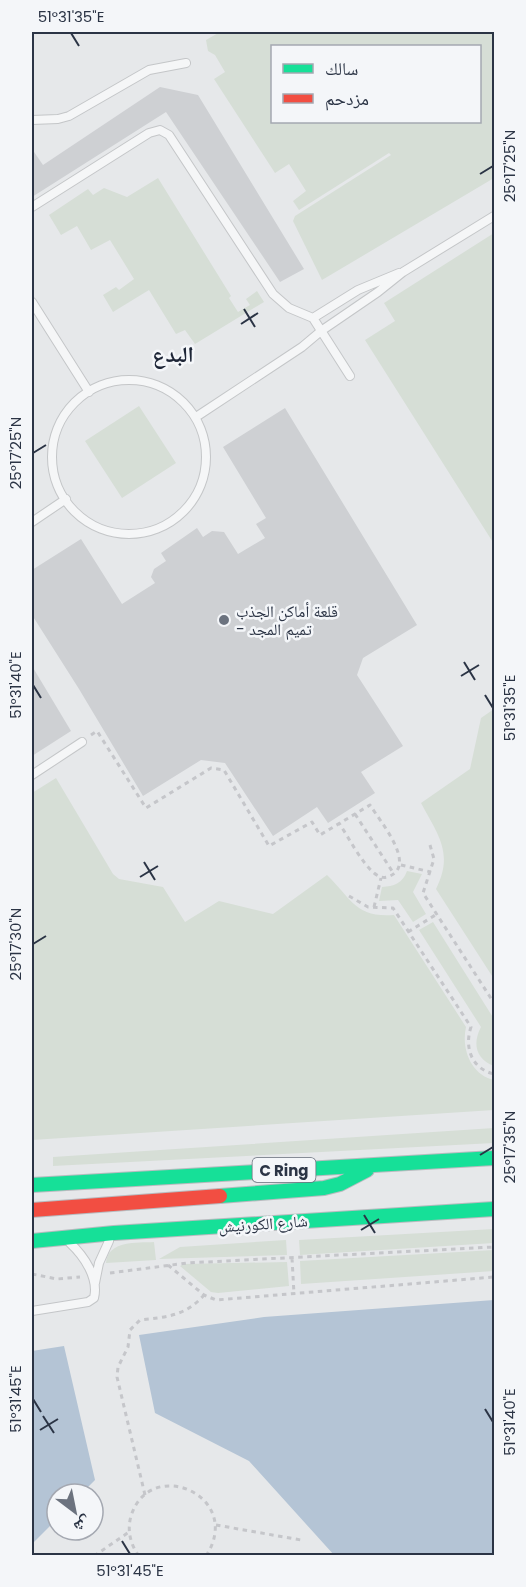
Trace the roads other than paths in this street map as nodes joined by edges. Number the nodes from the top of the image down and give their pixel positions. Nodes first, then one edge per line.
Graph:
1 (186, 63) dead end
2 (32, 120) edge
3 (32, 207) edge
4 (495, 216) edge
5 (403, 272) junction
6 (32, 302) edge
7 (313, 318) junction
8 (321, 331) junction
9 (350, 376) dead end
10 (89, 392) junction
11 (196, 417) junction
12 (66, 499) junction
13 (32, 522) edge
14 (82, 742) road end
15 (32, 775) edge
16 (495, 1158) edge
17 (379, 1165) junction
18 (32, 1185) edge
19 (495, 1209) edge
20 (32, 1210) edge
21 (114, 1233) junction
22 (65, 1237) junction
23 (32, 1241) edge
24 (95, 1285) junction
25 (32, 1311) edge

1 - 2 lane
3 - 7 lane
4 - 5 lane
5 - 7 lane
5 - 8 lane
6 - 10 lane
7 - 8 lane
8 - 9 lane
8 - 11 lane
10 - 11 lane
10 - 12 lane
11 - 12 lane
12 - 13 lane
14 - 15 lane
16 - 17 highway, C Ring
17 - 18 highway, C Ring
17 - 20 highway
19 - 21 highway, شارع الكورنيش
21 - 22 highway, شارع الكورنيش
21 - 24 lane
22 - 23 highway, شارع الكورنيش
22 - 24 lane
24 - 25 lane

